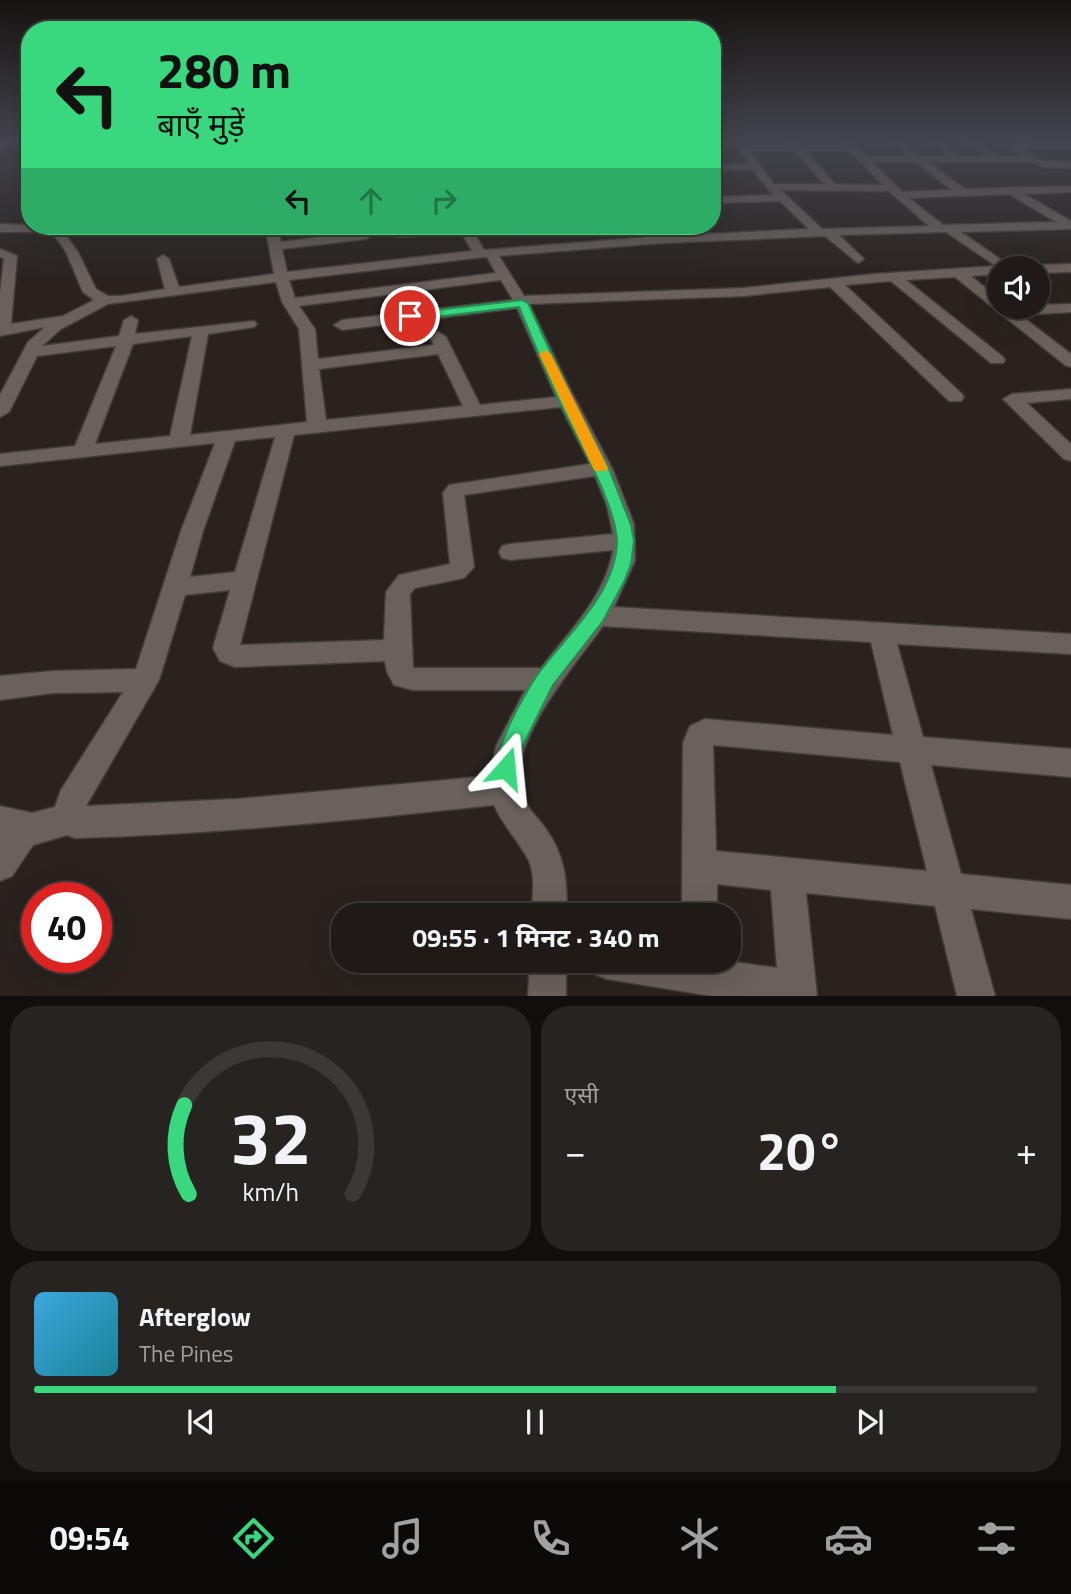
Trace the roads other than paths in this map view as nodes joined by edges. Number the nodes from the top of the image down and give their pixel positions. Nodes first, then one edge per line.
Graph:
1 (892, 186) edge
2 (954, 186) edge
3 (771, 187) joint
4 (832, 187) joint
5 (1071, 188) edge
6 (896, 191) junction
7 (1011, 191) junction
8 (963, 193) junction
9 (782, 198) junction
10 (721, 200) edge
11 (1070, 225) edge
12 (21, 227) edge
13 (0, 228) edge
14 (944, 229) junction
15 (825, 233) junction
16 (60, 235) edge
17 (273, 235) edge
18 (366, 235) dead end
19 (408, 235) edge
20 (471, 235) edge
21 (439, 239) edge
22 (276, 246) junction
23 (0, 253) edge
24 (485, 253) junction
25 (988, 256) edge
26 (163, 259) dead end
27 (858, 259) dead end
28 (344, 268) junction
29 (1071, 268) edge
30 (1050, 269) edge
31 (987, 271) edge
32 (959, 273) junction
33 (281, 276) junction
34 (504, 276) junction
35 (894, 277) junction
36 (833, 282) junction
37 (173, 292) junction
38 (352, 294) junction
39 (987, 296) edge
40 (105, 300) junction
41 (521, 302) junction
42 (290, 303) junction
43 (1050, 308) edge
44 (1071, 308) edge
45 (76, 316) junction
46 (1016, 319) edge
47 (131, 320) dead end
48 (249, 324) dead end
49 (342, 325) dead end
50 (2, 331) edge
51 (201, 331) junction
52 (126, 341) junction
53 (1071, 341) edge
54 (1046, 342) junction
55 (31, 352) junction
56 (997, 360) dead end
57 (1071, 362) edge
58 (311, 365) junction
59 (1071, 394) edge
60 (956, 397) dead end
61 (566, 401) junction
62 (474, 411) junction
63 (0, 412) edge
64 (317, 427) junction
65 (286, 431) junction
66 (228, 435) junction
67 (179, 440) junction
68 (83, 450) junction
69 (1071, 455) edge
70 (0, 460) edge
71 (601, 469) junction
72 (625, 541) junction
73 (510, 552) dead end
74 (247, 579) junction
75 (175, 587) junction
76 (597, 616) junction
77 (881, 632) junction
78 (1071, 644) edge
79 (397, 650) junction
80 (546, 679) junction
81 (145, 680) junction
82 (0, 688) edge
83 (911, 751) junction
84 (1071, 763) edge
85 (505, 789) junction
86 (67, 819) junction
87 (15, 825) edge
88 (0, 864) edge
89 (699, 866) junction
90 (787, 876) junction
91 (948, 892) junction
92 (1071, 902) edge
93 (550, 903) edge
94 (700, 903) edge
95 (548, 973) edge
96 (720, 973) edge
97 (798, 993) edge
98 (547, 996) edge
99 (976, 996) edge

1 - 6 street
2 - 8 street
3 - 4 street
3 - 9 street
4 - 6 street
5 - 7 street
6 - 8 street
6 - 14 street
7 - 8 street
7 - 11 street
9 - 10 street
9 - 15 street
11 - 14 street
12 - 13 street
14 - 15 street
14 - 25 street
15 - 24 street
15 - 27 street
16 - 40 street
17 - 22 street
18 - 22 street
19 - 21 street
20 - 24 street
21 - 24 street
21 - 28 street
22 - 33 street
23 - 50 street
24 - 34 street
26 - 37 street
28 - 33 street
28 - 38 street
29 - 30 street
31 - 32 street
32 - 35 street
32 - 39 street
33 - 37 street
33 - 42 street
34 - 38 street
34 - 41 street
35 - 36 street
35 - 56 street
36 - 41 street
36 - 60 street
37 - 40 street
38 - 42 street
40 - 45 street
41 - 49 street
41 - 61 street
42 - 58 street
43 - 44 street
45 - 50 street
45 - 55 street
46 - 54 street
47 - 52 street
48 - 51 street
51 - 52 street
51 - 67 street
52 - 55 street
52 - 68 street
53 - 54 street
54 - 57 street
55 - 63 street
58 - 62 street
58 - 64 street
59 - 69 street
61 - 62 street
61 - 71 street
62 - 64 street
64 - 65 street
65 - 66 street
65 - 74 street
66 - 67 street
66 - 75 street
67 - 68 street
68 - 70 street
71 - 72 street
71 - 79 street
72 - 73 street
72 - 76 street
74 - 75 street
74 - 79 street
75 - 81 street
76 - 77 street
76 - 80 street
77 - 78 street
77 - 83 street
79 - 80 street
80 - 85 street
81 - 82 street
81 - 86 street
83 - 84 street
83 - 89 street
83 - 91 street
85 - 86 street
85 - 93 street
86 - 87 street
87 - 88 street
89 - 90 street
89 - 94 street
90 - 91 street
90 - 97 street
91 - 92 street
91 - 99 street
95 - 98 street
96 - 97 street

